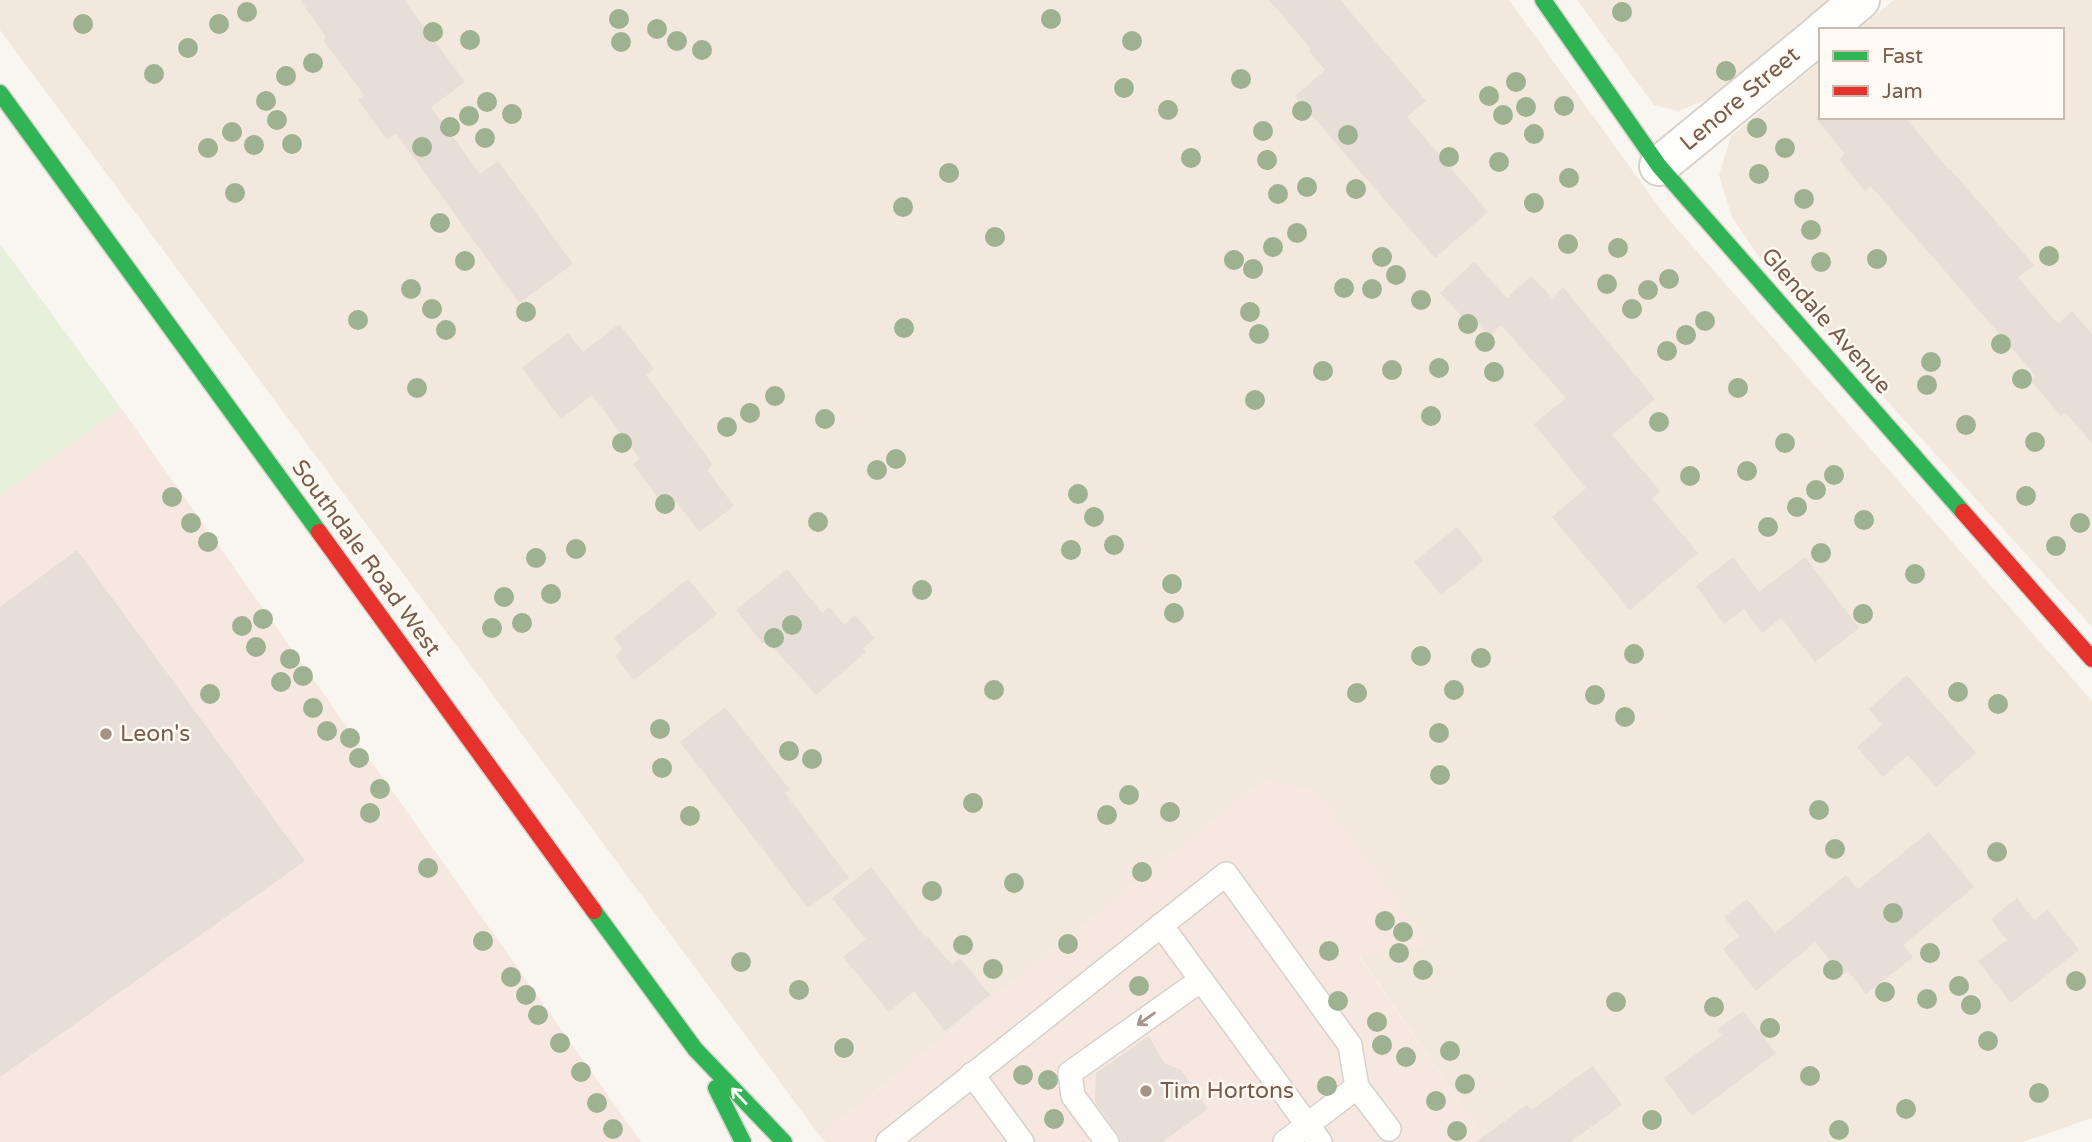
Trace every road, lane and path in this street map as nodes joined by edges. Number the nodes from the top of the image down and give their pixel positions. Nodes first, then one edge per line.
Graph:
1 (1543, 0) edge
2 (1860, 0) edge
3 (1826, 28) edge
4 (1819, 33) edge
5 (0, 93) edge
6 (1659, 166) junction
7 (2092, 659) edge
8 (1161, 925) junction
9 (1202, 980) junction
10 (695, 1049) junction
11 (972, 1074) junction
12 (1357, 1087) junction
13 (1389, 1129) dead end
14 (1314, 1133) edge
15 (743, 1142) edge
16 (783, 1142) edge
17 (888, 1142) edge
18 (1022, 1142) edge
19 (1107, 1142) edge
20 (1285, 1142) edge

1 - 6 main road, Glendale Avenue
2 - 3 street, Lenore Street
4 - 6 street, Lenore Street
5 - 10 main road, Southdale Road West
6 - 7 main road, Glendale Avenue
8 - 9 lane
8 - 11 lane
8 - 12 lane
9 - 14 lane
9 -> 19 lane
10 - 15 main road, Southdale Road West
16 -> 10 main road, Southdale Road West
11 - 17 lane
11 - 18 lane
12 - 13 lane
12 - 14 lane
14 - 20 lane

